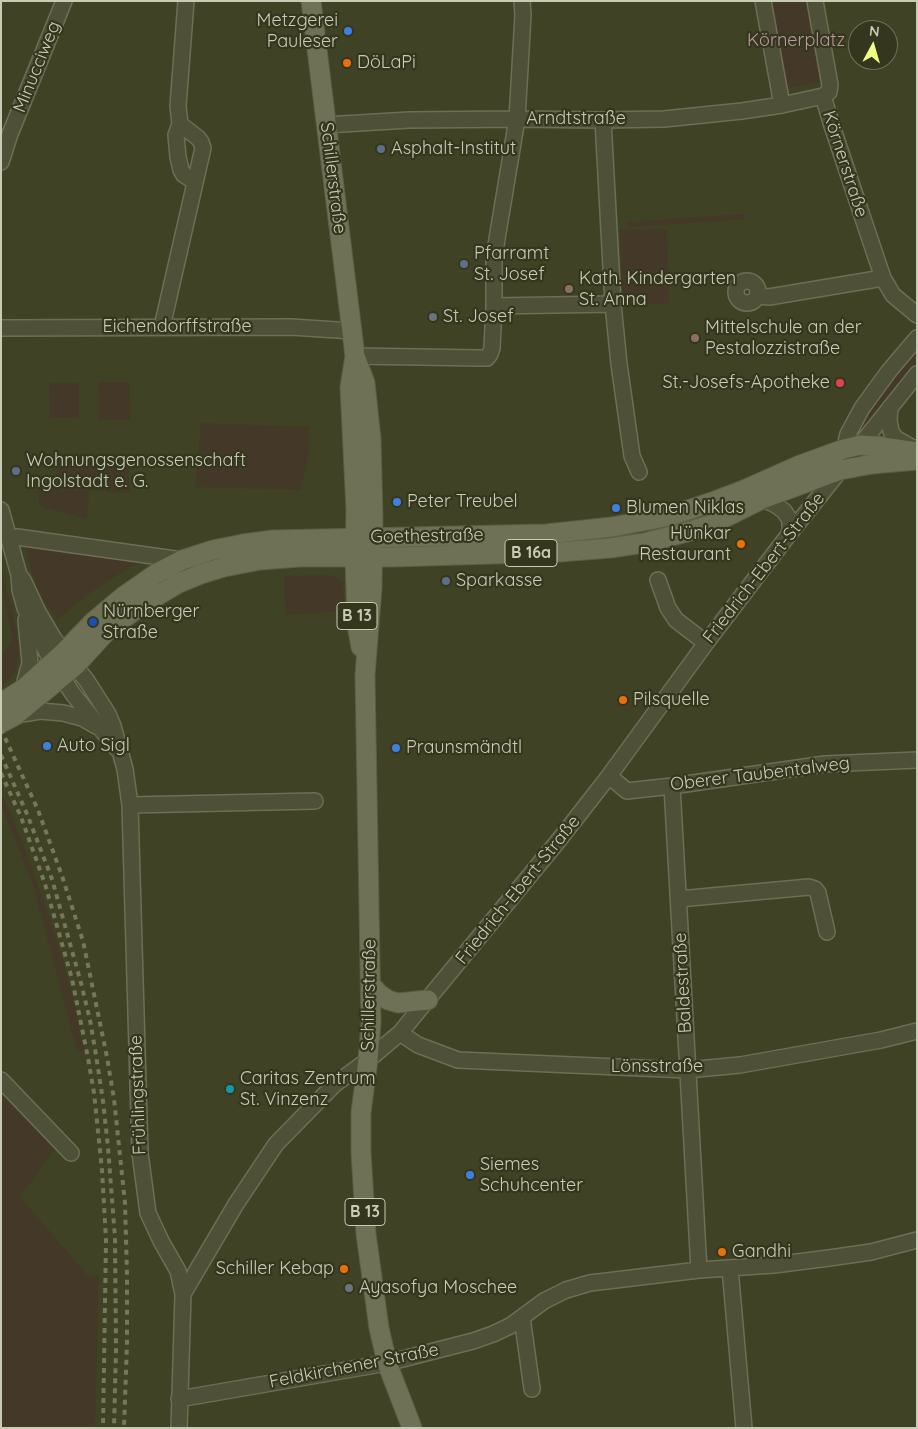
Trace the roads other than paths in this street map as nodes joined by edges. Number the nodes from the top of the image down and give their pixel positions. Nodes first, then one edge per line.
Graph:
1 (64, 1) edge
2 (186, 1) edge
3 (311, 1) edge
4 (522, 1) edge
5 (763, 1) edge
6 (815, 1) edge
7 (823, 96) junction
8 (782, 105) junction
9 (517, 119) junction
10 (603, 120) junction
11 (180, 124) junction
12 (326, 124) junction
13 (1, 162) edge
14 (195, 182) junction
15 (883, 278) junction
16 (758, 296) dead end
17 (613, 304) junction
18 (494, 306) junction
19 (917, 315) edge
20 (162, 327) junction
21 (1, 328) edge
22 (352, 331) junction
23 (917, 338) edge
24 (355, 356) junction
25 (917, 374) edge
26 (890, 408) junction
27 (852, 447) junction
28 (917, 450) edge
29 (917, 460) edge
30 (840, 470) junction
31 (639, 472) dead end
32 (762, 499) junction
33 (1, 510) edge
34 (790, 532) junction
35 (9, 538) junction
36 (364, 538) junction
37 (364, 557) junction
38 (182, 560) junction
39 (19, 575) junction
40 (658, 580) dead end
41 (25, 608) junction
42 (706, 643) junction
43 (63, 664) junction
44 (23, 688) junction
45 (6, 713) edge
46 (100, 727) junction
47 (122, 755) junction
48 (917, 760) edge
49 (609, 776) junction
50 (672, 786) junction
51 (315, 801) dead end
52 (130, 805) junction
53 (679, 899) junction
54 (827, 932) dead end
55 (371, 985) junction
56 (428, 1000) junction
57 (917, 1032) edge
58 (400, 1033) junction
59 (368, 1060) junction
60 (687, 1070) junction
61 (1, 1080) edge
62 (71, 1153) dead end
63 (917, 1240) edge
64 (730, 1268) junction
65 (699, 1270) junction
66 (182, 1294) junction
67 (522, 1317) junction
68 (387, 1363) junction
69 (532, 1389) dead end
70 (179, 1399) junction
71 (179, 1428) edge
72 (412, 1428) edge
73 (744, 1428) edge

1 - 13 street, Minucciweg
2 - 11 street
3 - 12 main road, Schillerstraße
4 - 9 street
5 - 8 street
6 - 7 street, Körnerstraße
7 - 8 street, Arndtstraße
7 - 15 street, Körnerstraße
8 - 10 street, Arndtstraße
9 - 10 street, Arndtstraße
9 - 12 street, Arndtstraße
9 - 18 street
10 - 17 street
11 - 14 street
11 - 14 street
12 - 22 main road, Schillerstraße
14 - 20 street
15 - 16 street
15 - 19 street, Körnerstraße
17 - 18 street
17 - 31 street
18 - 24 street
20 - 21 street, Eichendorffstraße
20 - 22 street, Eichendorffstraße
22 - 24 main road, Schillerstraße
23 - 27 street, Friedrich-Ebert-Straße
24 - 36 main road, Schillerstraße
25 - 26 street, Friedrich-Ebert-Straße
26 - 27 street, Friedrich-Ebert-Straße
26 - 28 street
27 - 28 main road, Goethestraße / B 16a
27 - 30 street, Friedrich-Ebert-Straße
27 - 36 main road, Goethestraße / B 16a
29 - 30 main road, Goethestraße / B 16a
30 - 32 main road, Goethestraße / B 16a
30 - 34 street, Friedrich-Ebert-Straße
32 - 34 street
32 - 37 main road, Goethestraße / B 16a
33 - 35 street
34 - 42 street, Friedrich-Ebert-Straße
35 - 38 street
35 - 39 street
36 - 37 main road, Schillerstraße
36 - 38 main road, Goethestraße
37 - 43 main road, Goethestraße
37 - 55 main road, Schillerstraße / B 13
38 - 43 main road, Goethestraße
39 - 41 street
39 - 43 street
40 - 42 street
41 - 43 street
41 - 44 street
42 - 49 street, Friedrich-Ebert-Straße
43 - 44 main road
43 - 45 main road
43 - 46 street, Frühlingstraße
43 - 47 street, Frühlingstraße
44 - 45 main road
45 - 46 street
46 - 47 street, Frühlingstraße
47 - 52 street, Frühlingstraße
48 - 50 street, Oberer Taubentalweg
49 - 50 street, Oberer Taubentalweg
49 - 56 street, Friedrich-Ebert-Straße
50 - 53 street, Baldestraße
51 - 52 street
52 - 66 street, Frühlingstraße
53 - 54 street
53 - 60 street, Baldestraße
55 - 56 main road
55 - 59 main road, Schillerstraße / B 13
56 - 58 street, Friedrich-Ebert-Straße
57 - 60 street, Lönsstraße
58 - 59 street, Friedrich-Ebert-Straße
58 - 60 street, Lönsstraße
59 - 66 street, Friedrich-Ebert-Straße
59 - 68 main road, Schillerstraße / B 13
60 - 65 street, Baldestraße
61 - 62 street
63 - 64 street, Feldkirchener Straße
64 - 65 street, Feldkirchener Straße
64 - 73 street
65 - 67 street, Feldkirchener Straße
66 - 70 street, Frühlingstraße
67 - 68 street, Feldkirchener Straße
67 - 69 street
68 - 70 street, Feldkirchener Straße
68 - 72 main road, Schillerstraße / B 13
70 - 71 street, Frühlingstraße

